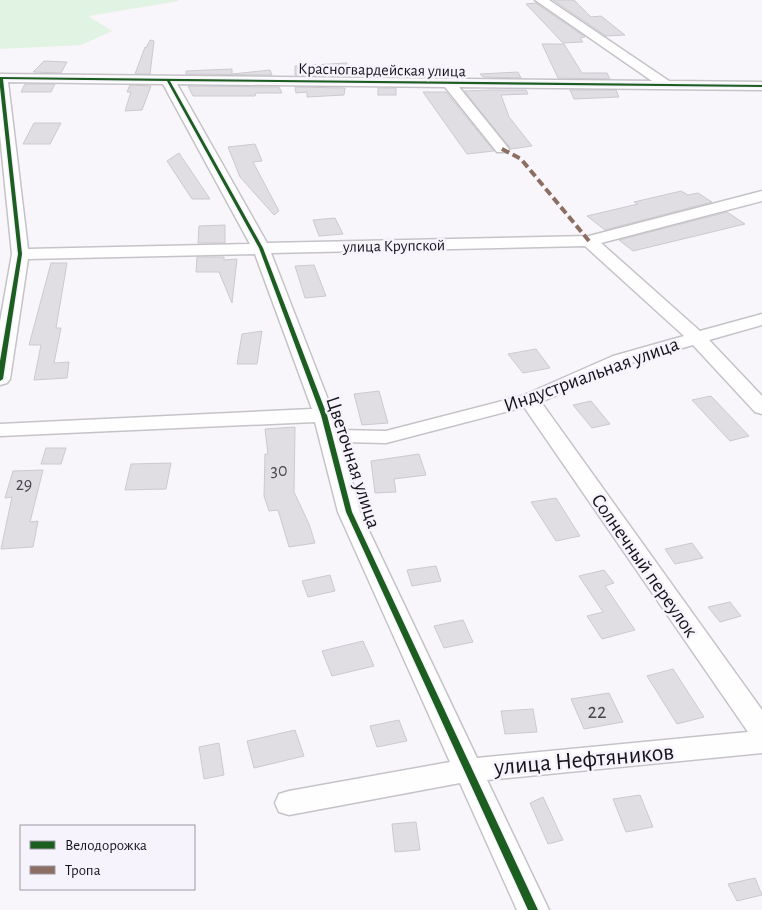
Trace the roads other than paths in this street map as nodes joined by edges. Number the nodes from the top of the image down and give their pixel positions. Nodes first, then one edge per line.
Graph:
1 (541, 0) edge
2 (168, 80) junction
3 (449, 83) junction
4 (668, 86) junction
5 (762, 86) edge
6 (502, 149) dead end
7 (762, 196) edge
8 (589, 241) junction
9 (260, 248) junction
10 (20, 254) junction
11 (762, 319) edge
12 (696, 337) junction
13 (0, 378) edge
14 (529, 400) junction
15 (762, 408) edge
16 (324, 415) junction
17 (0, 430) edge
18 (330, 436) junction
19 (762, 731) edge
20 (762, 742) edge
21 (468, 770) junction
22 (290, 803) dead end
23 (533, 910) edge

1 - 4 street
2 - 3 street, Красногвардейская улица
2 - 9 street, Цветочная улица
2 - 10 street, Красногвардейская улица
3 - 4 street, Красногвардейская улица
3 - 6 street
4 - 5 street, Красногвардейская улица
7 - 8 street, улица Крупской
8 - 9 street, улица Крупской
8 - 12 street
9 - 10 street, улица Крупской
9 - 16 street, Цветочная улица
10 - 13 street
11 - 12 street, Индустриальная улица
12 - 14 street, Индустриальная улица
12 - 15 street
14 - 18 street, Индустриальная улица
14 - 19 street, Солнечный переулок
16 - 17 street
16 - 18 street, Цветочная улица
18 - 21 street, Цветочная улица
20 - 21 street, улица Нефтяников
21 - 22 street, улица Нефтяников
21 - 23 street, Цветочная улица

